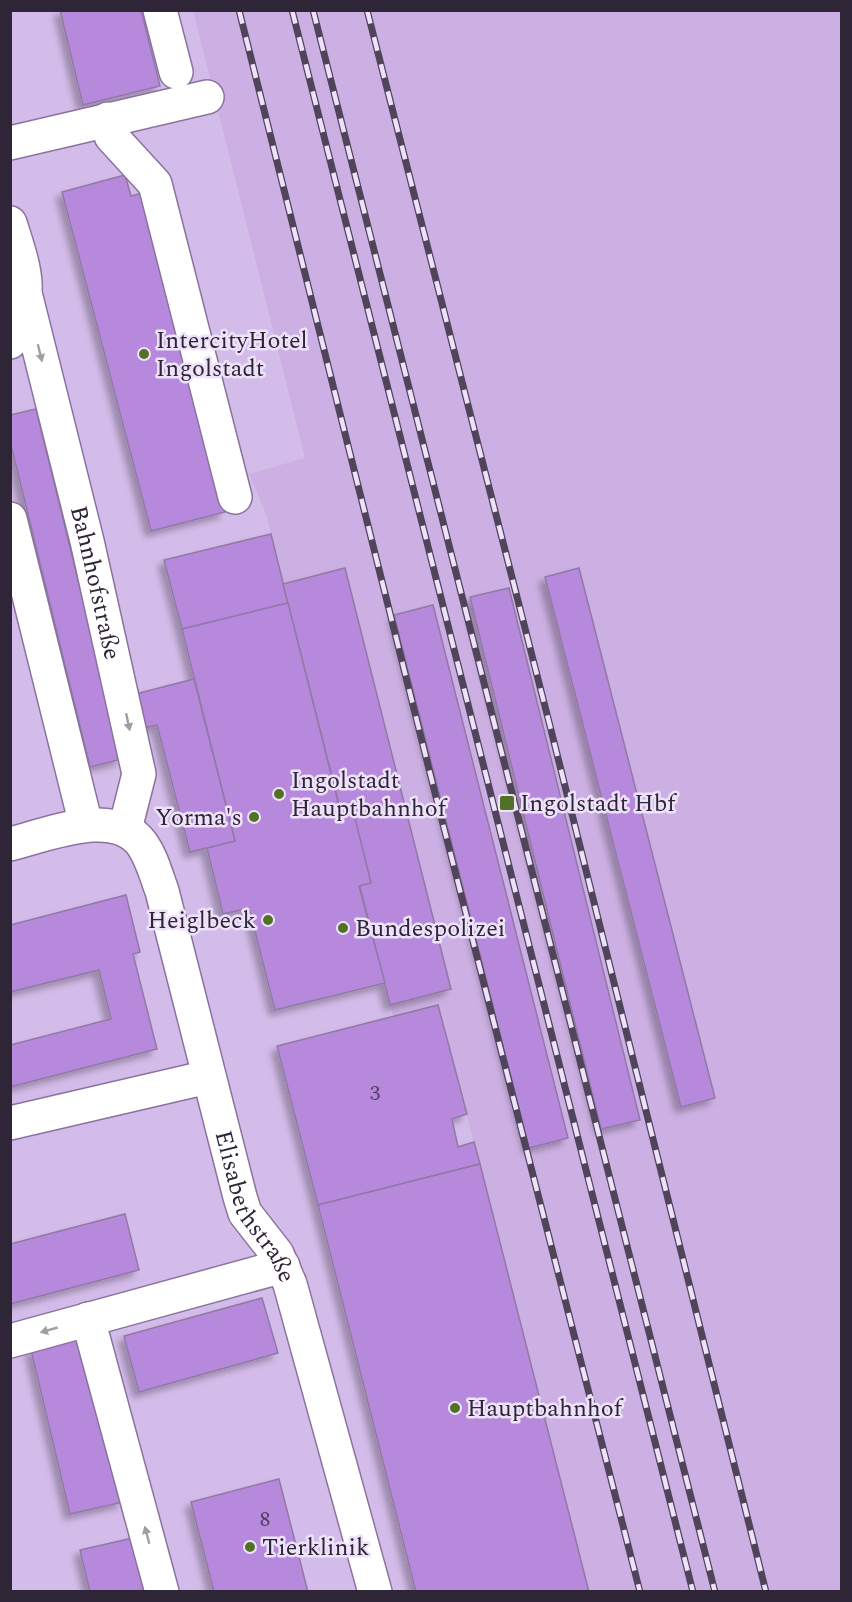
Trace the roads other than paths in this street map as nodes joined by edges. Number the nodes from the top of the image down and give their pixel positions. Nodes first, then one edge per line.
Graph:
1 (160, 10) edge
2 (176, 72) dead end
3 (207, 97) dead end
4 (108, 119) junction
5 (10, 143) edge
6 (10, 223) edge
7 (26, 297) junction
8 (10, 342) edge
9 (235, 497) dead end
10 (10, 519) edge
11 (86, 825) junction
12 (125, 829) junction
13 (10, 844) edge
14 (208, 1077) junction
15 (10, 1123) edge
16 (283, 1266) junction
17 (88, 1319) junction
18 (10, 1341) edge
19 (162, 1592) edge
20 (375, 1592) edge

1 - 2 street
3 - 4 street
4 - 5 street
4 - 9 street
6 - 7 street, Bahnhofstraße
7 - 8 street, Bahnhofstraße
7 -> 12 street, Bahnhofstraße
10 - 11 street
11 - 12 street
11 - 13 street
12 - 14 street, Elisabethstraße
14 - 15 street
14 - 16 street, Elisabethstraße
16 - 17 street
16 - 20 street, Elisabethstraße
17 -> 18 street
19 -> 17 street

